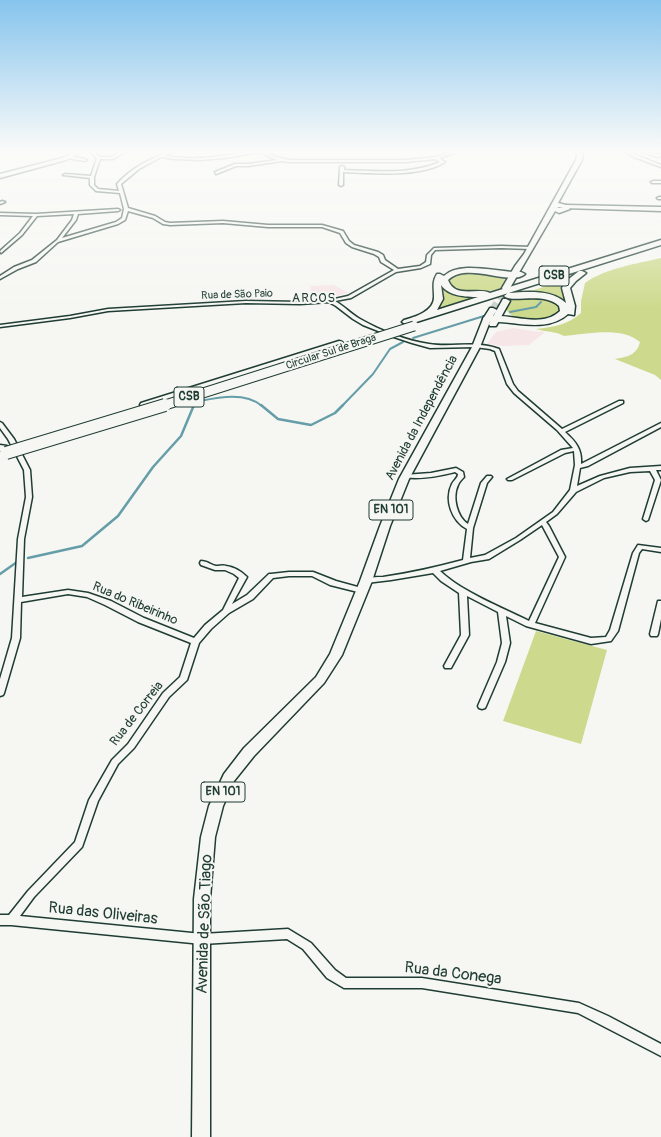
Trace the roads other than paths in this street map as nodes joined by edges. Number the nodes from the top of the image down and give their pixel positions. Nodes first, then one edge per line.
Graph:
1 (125, 203) edge
2 (560, 203) edge
3 (558, 208) junction
4 (126, 209) junction
5 (118, 210) dead end
6 (661, 210) edge
7 (76, 213) junction
8 (0, 214) edge
9 (36, 215) junction
10 (57, 241) junction
11 (661, 242) edge
12 (661, 247) edge
13 (529, 251) junction
14 (1, 252) edge
15 (398, 271) junction
16 (582, 272) junction
17 (499, 273) junction
18 (0, 278) edge
19 (512, 284) junction
20 (348, 297) junction
21 (330, 301) junction
22 (342, 306) junction
23 (494, 316) junction
24 (512, 321) junction
25 (413, 322) junction
26 (0, 326) edge
27 (476, 347) junction
28 (621, 402) dead end
29 (0, 424) edge
30 (661, 425) edge
31 (561, 432) junction
32 (576, 448) junction
33 (2, 450) edge
34 (577, 467) junction
35 (652, 468) junction
36 (661, 468) edge
37 (406, 476) junction
38 (489, 477) dead end
39 (510, 479) dead end
40 (574, 491) junction
41 (646, 519) dead end
42 (542, 522) junction
43 (470, 528) junction
44 (661, 550) edge
45 (466, 561) junction
46 (203, 563) dead end
47 (435, 570) junction
48 (366, 581) junction
49 (362, 591) junction
50 (463, 592) junction
51 (18, 600) junction
52 (661, 603) edge
53 (501, 610) junction
54 (226, 611) junction
55 (531, 624) junction
56 (654, 634) dead end
57 (195, 642) junction
58 (448, 666) dead end
59 (2, 675) edge
60 (320, 680) joint
61 (0, 693) edge
62 (482, 706) dead end
63 (0, 920) edge
64 (11, 920) junction
65 (202, 939) junction
66 (661, 1050) edge
67 (201, 1137) edge

1 - 4 street
2 - 3 main road, EN 101
3 - 6 main road
3 - 13 main road, Avenida da Independência / EN 101
4 - 10 street
4 - 15 street
5 - 7 street
7 - 9 street
7 - 10 street
8 - 9 street
9 - 14 street
10 - 18 street
11 - 19 highway, Circular Sul de Braga / CSB
12 - 16 highway, Circular Sul de Braga / CSB
13 - 15 street, Rua de São Paio
13 - 19 main road, Avenida da Independência / EN 101
15 - 20 street, Rua de São Paio
16 - 19 highway, Circular Sul de Braga / CSB
16 - 24 highway
17 - 19 highway
17 - 19 highway
17 - 19 highway
17 - 25 highway
19 - 23 main road, Avenida da Independência / EN 101
19 - 24 highway
19 - 25 highway, Circular Sul de Braga / CSB
20 - 21 street, Rua de São Paio
20 - 22 street
21 - 22 street
21 - 26 street, Rua de São Paio
22 - 27 street
23 - 24 highway
23 - 24 highway
23 - 27 main road, Avenida da Independência / EN 101
25 - 33 highway, Circular Sul de Braga / CSB
27 - 31 street
27 - 37 main road, Avenida da Independência / EN 101
28 - 31 street
29 - 51 street
30 - 34 street
31 - 32 street
32 - 34 street
32 - 39 street
34 - 40 street
35 - 36 street
35 - 40 street
35 - 41 street
37 - 43 street
37 - 48 main road, Avenida da Independência / EN 101
38 - 43 street
40 - 42 street
42 - 45 street
42 - 55 street
43 - 45 street
44 - 55 street
45 - 47 street
46 - 54 street
47 - 48 street
47 - 50 street
48 - 49 main road, Avenida da Independência / EN 101
49 - 54 street, Rua de Correia
49 - 60 main road, Avenida da Independência / EN 101
50 - 53 street
50 - 58 street
51 - 57 street, Rua do Ribeirinho
51 - 59 street
52 - 56 street
53 - 55 street
53 - 62 street
54 - 57 street, Rua de Correia
57 - 64 street, Rua de Correia
59 - 61 street
60 - 65 main road, Avenida de São Tiago / EN 101
63 - 64 street, Rua das Oliveiras
64 - 65 street, Rua das Oliveiras
65 - 66 street, Rua da Conega
65 - 67 main road, Avenida de São Tiago / EN 101

